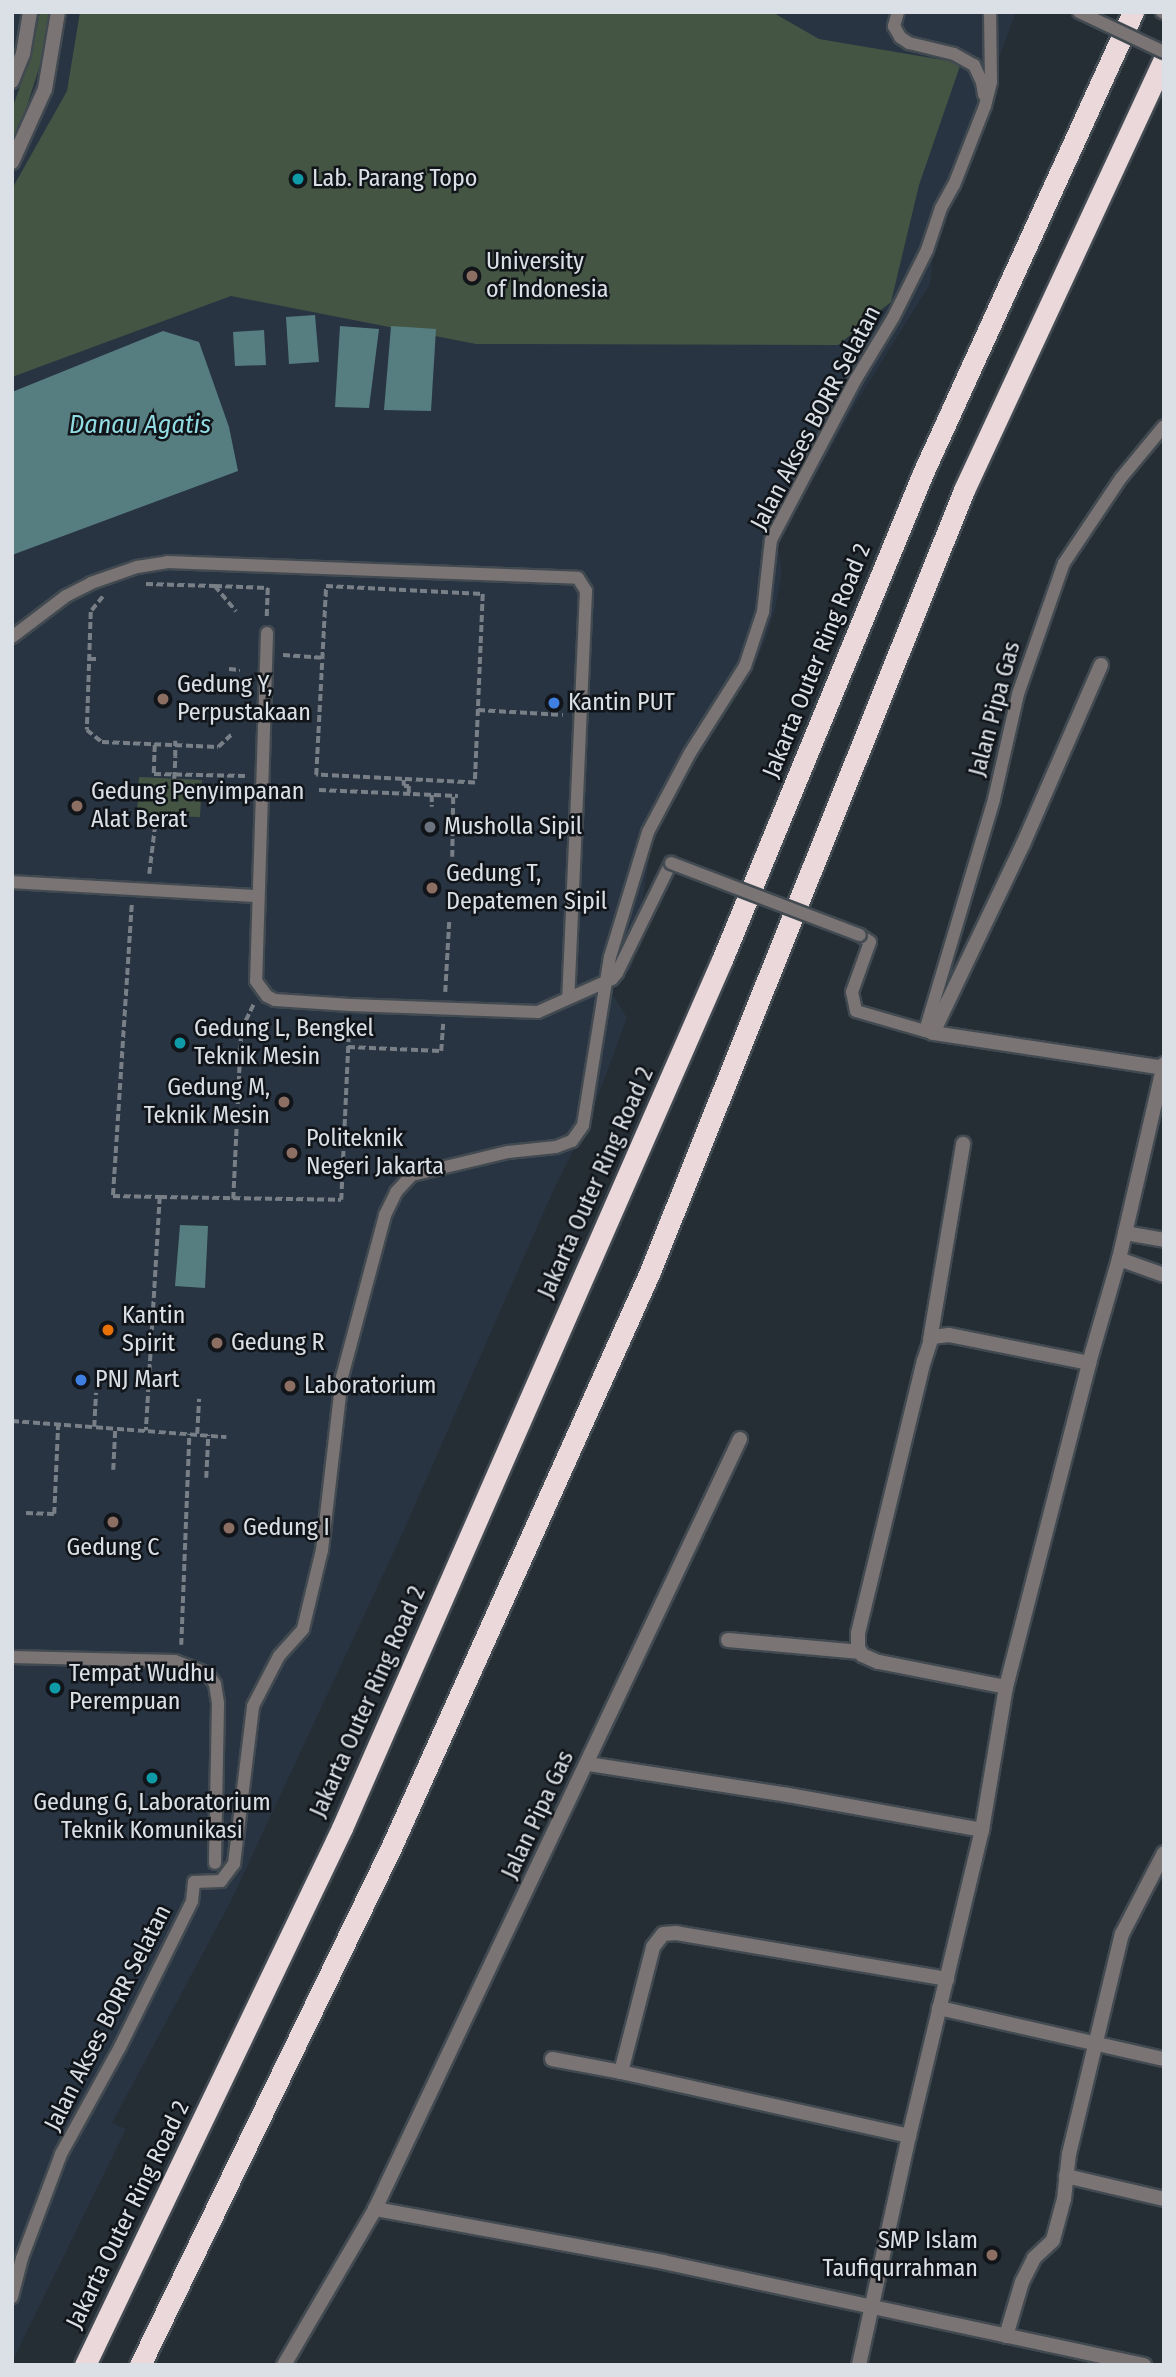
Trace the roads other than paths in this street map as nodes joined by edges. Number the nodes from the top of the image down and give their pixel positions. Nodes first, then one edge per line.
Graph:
1 (30, 12) edge
2 (58, 12) edge
3 (898, 12) edge
4 (990, 12) edge
5 (1079, 12) edge
6 (1133, 12) edge
7 (1164, 52) edge
8 (1164, 60) edge
9 (12, 81) edge
10 (985, 106) junction
11 (12, 162) edge
12 (1164, 426) edge
13 (267, 633) dead end
14 (12, 637) edge
15 (1101, 664) dead end
16 (12, 882) edge
17 (258, 896) junction
18 (605, 981) junction
19 (568, 998) junction
20 (929, 1032) junction
21 (1163, 1067) edge
22 (963, 1144) dead end
23 (1125, 1233) junction
24 (1164, 1240) edge
25 (1119, 1259) junction
26 (1164, 1275) edge
27 (930, 1340) junction
28 (1089, 1363) junction
29 (740, 1439) dead end
30 (728, 1640) dead end
31 (860, 1652) junction
32 (12, 1657) edge
33 (1006, 1687) junction
34 (588, 1763) junction
35 (982, 1830) junction
36 (1164, 1853) edge
37 (215, 1863) dead end
38 (947, 1979) junction
39 (939, 2008) junction
40 (1095, 2044) junction
41 (552, 2059) dead end
42 (1164, 2059) edge
43 (621, 2072) junction
44 (909, 2136) junction
45 (1066, 2176) junction
46 (1164, 2199) edge
47 (375, 2209) junction
48 (12, 2297) edge
49 (873, 2308) junction
50 (1006, 2336) junction
51 (85, 2365) edge
52 (140, 2365) edge
53 (284, 2365) edge
54 (859, 2365) edge
55 (1144, 2365) edge

1 - 9 street
2 - 11 street
3 - 10 lane
4 - 10 lane, Jalan Akses BORR Selatan
5 - 7 lane, bridge
6 - 51 highway, Jakarta Outer Ring Road 2
8 - 52 highway
10 - 18 lane, Jalan Akses BORR Selatan
12 - 20 lane, Jalan Pipa Gas
13 - 17 lane
14 - 19 lane
15 - 20 street
16 - 17 lane
17 - 19 lane
18 - 19 lane
18 - 20 lane, bridge
18 - 48 lane, Jalan Akses BORR Selatan
20 - 21 street
21 - 23 street
22 - 27 street
23 - 24 street
23 - 25 street
25 - 26 street
25 - 28 street
27 - 28 street
27 - 31 street
28 - 33 street
29 - 34 street, Jalan Pipa Gas
30 - 31 street
31 - 33 street
32 - 37 lane
33 - 35 street
34 - 35 street
34 - 47 street, Jalan Pipa Gas
35 - 38 street
36 - 40 street
38 - 39 street
38 - 43 street
39 - 40 street
39 - 44 street
40 - 42 street
40 - 45 street
41 - 43 street
43 - 44 street
44 - 49 street
45 - 46 street
45 - 50 street
47 - 49 street
47 - 53 street, Jalan Pipa Gas
49 - 50 street
49 - 54 street
50 - 55 street

